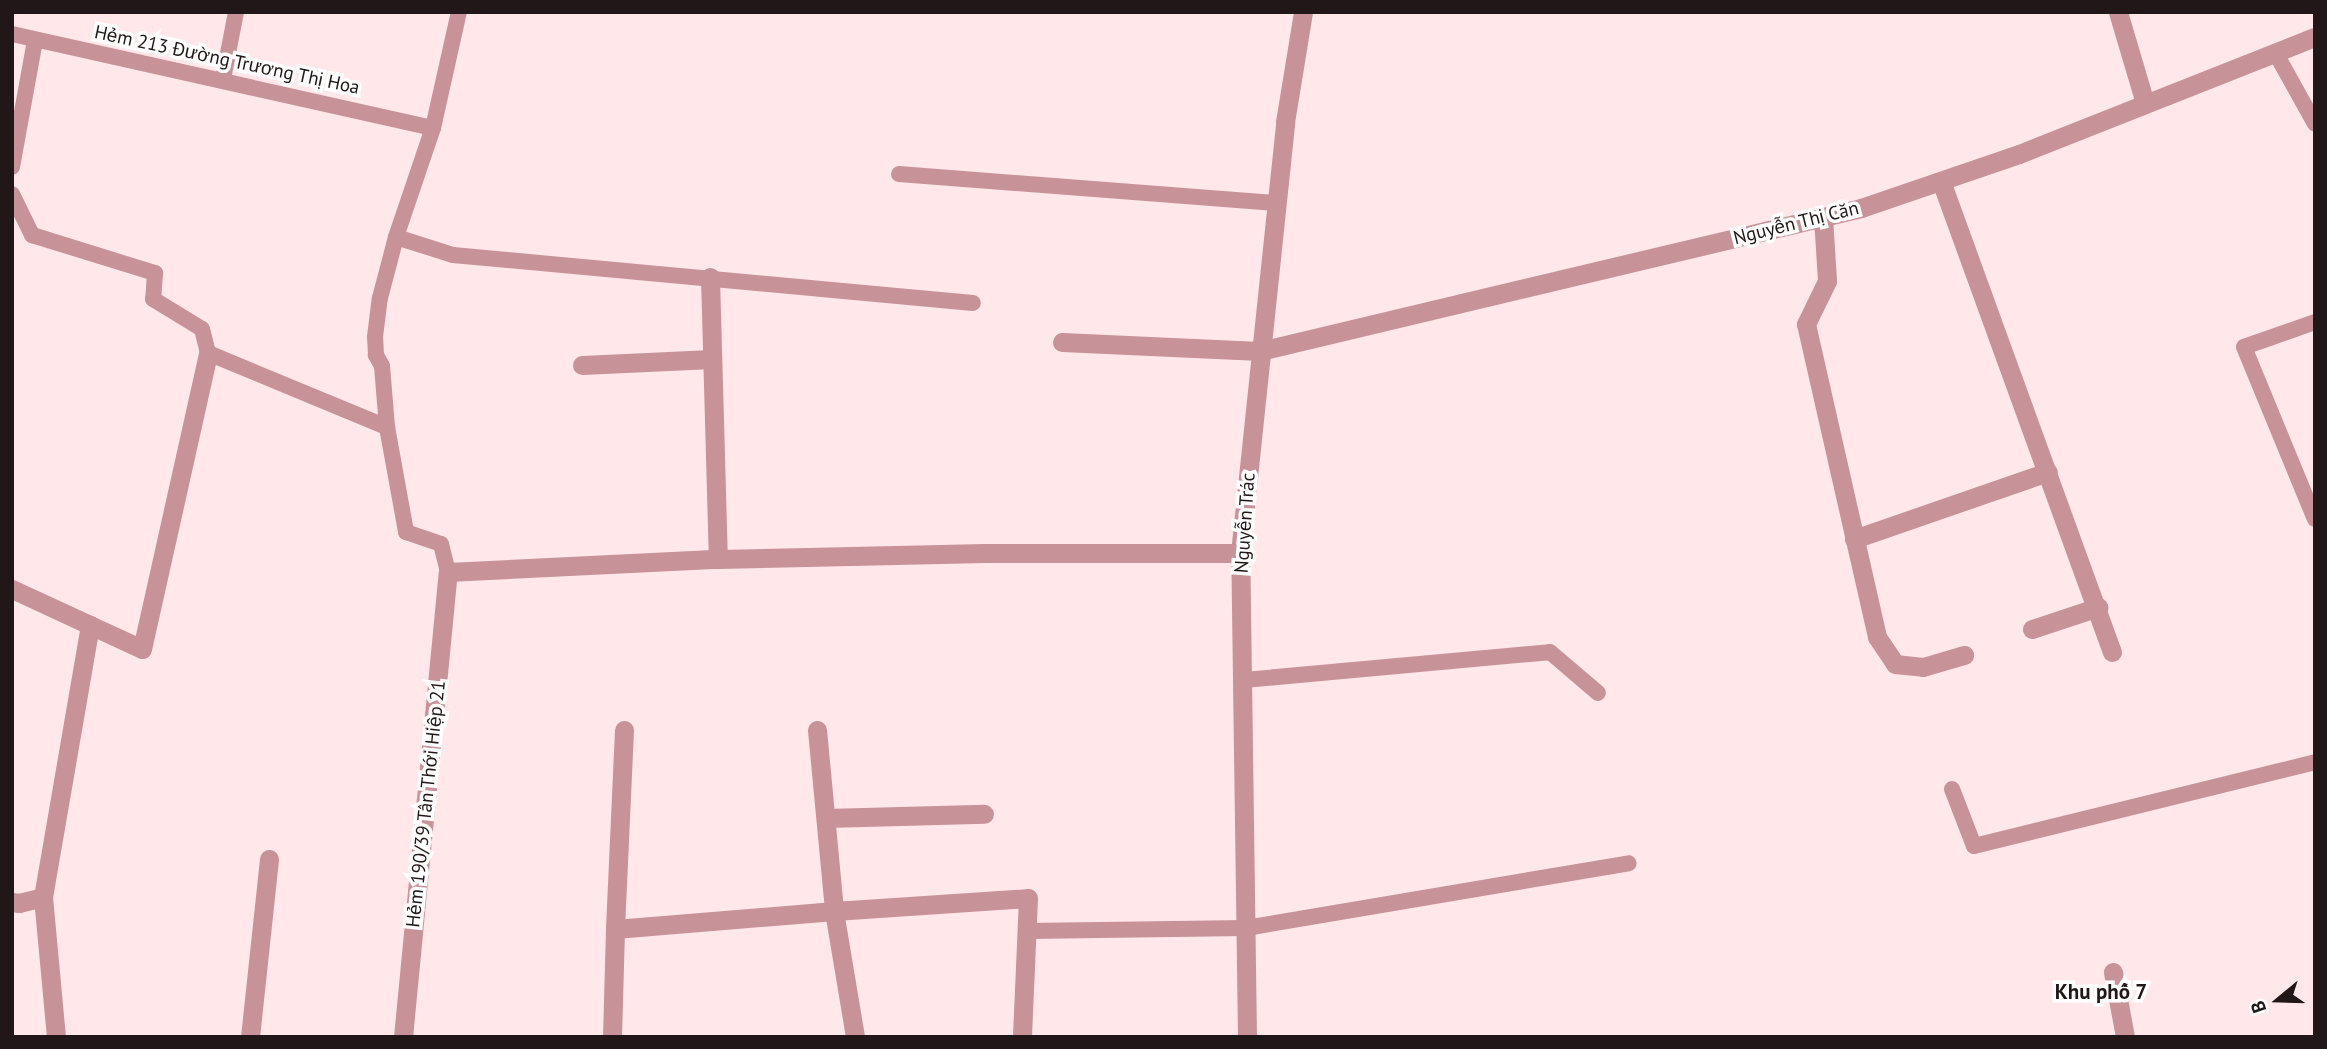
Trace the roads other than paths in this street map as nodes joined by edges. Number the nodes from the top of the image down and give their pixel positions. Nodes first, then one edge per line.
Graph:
1 (236, 12) edge
2 (459, 12) edge
3 (1303, 12) edge
4 (2118, 12) edge
5 (12, 34) edge
6 (2315, 37) edge
7 (35, 40) junction
8 (2274, 52) junction
9 (223, 79) junction
10 (2146, 103) junction
11 (2315, 124) edge
12 (433, 128) junction
13 (12, 167) edge
14 (899, 174) dead end
15 (1941, 180) junction
16 (12, 194) edge
17 (1276, 203) junction
18 (1823, 217) junction
19 (396, 237) junction
20 (710, 276) junction
21 (973, 303) dead end
22 (2315, 322) edge
23 (1062, 342) dead end
24 (1260, 351) junction
25 (208, 353) junction
26 (712, 359) junction
27 (582, 365) dead end
28 (387, 427) junction
29 (2048, 472) junction
30 (2315, 519) edge
31 (1854, 538) junction
32 (1240, 552) junction
33 (718, 559) junction
34 (448, 572) junction
35 (12, 589) edge
36 (2098, 607) junction
37 (90, 625) junction
38 (2032, 629) dead end
39 (2112, 652) dead end
40 (1964, 655) dead end
41 (1244, 680) junction
42 (1598, 693) dead end
43 (624, 730) dead end
44 (817, 730) dead end
45 (2315, 762) edge
46 (1952, 789) dead end
47 (984, 814) dead end
48 (826, 818) junction
49 (269, 859) dead end
50 (1629, 863) dead end
51 (43, 897) junction
52 (12, 902) edge
53 (834, 911) junction
54 (1246, 928) junction
55 (615, 929) junction
56 (1027, 931) junction
57 (2113, 972) dead end
58 (55, 1037) edge
59 (250, 1037) edge
60 (403, 1037) edge
61 (612, 1037) edge
62 (855, 1037) edge
63 (1022, 1037) edge
64 (1247, 1037) edge
65 (2125, 1037) edge

1 - 9 lane
2 - 12 lane
3 - 17 street, Nguyễn Trác
4 - 10 street
5 - 7 lane, Hẻm 213 Đường Trương Thị Hoa
6 - 8 street, Nguyễn Thị Căn
7 - 9 lane, Hẻm 213 Đường Trương Thị Hoa
7 - 13 lane
8 - 10 street, Nguyễn Thị Căn
8 - 11 lane
9 - 12 lane, Hẻm 213 Đường Trương Thị Hoa
10 - 15 street, Nguyễn Thị Căn
12 - 19 lane
14 - 17 lane
15 - 18 street, Nguyễn Thị Căn
15 - 29 street
16 - 25 lane
17 - 24 street, Nguyễn Trác
18 - 24 street, Nguyễn Thị Căn
18 - 31 street
19 - 20 lane
19 - 28 lane
20 - 21 lane
20 - 26 street
22 - 30 lane
23 - 24 street, Nguyễn Thị Căn
24 - 32 street, Nguyễn Trác
25 - 28 lane
25 - 37 street
26 - 27 street
26 - 33 street
28 - 34 lane
29 - 31 street
29 - 36 street
31 - 40 street
32 - 33 street
32 - 41 street, Nguyễn Trác
33 - 34 street
34 - 60 street, Hẻm 190/39 Tân Thới Hiệp 21
35 - 37 street
36 - 38 street
36 - 39 street
37 - 51 street
41 - 42 lane
41 - 54 street, Nguyễn Trác
43 - 55 street
44 - 48 street
45 - 46 lane
47 - 48 street
48 - 53 street
49 - 59 street
50 - 54 lane
51 - 52 street
51 - 58 street
53 - 55 street
53 - 56 street
53 - 62 street
54 - 56 lane
54 - 64 street, Nguyễn Trác
55 - 61 street
56 - 63 street
57 - 65 street

